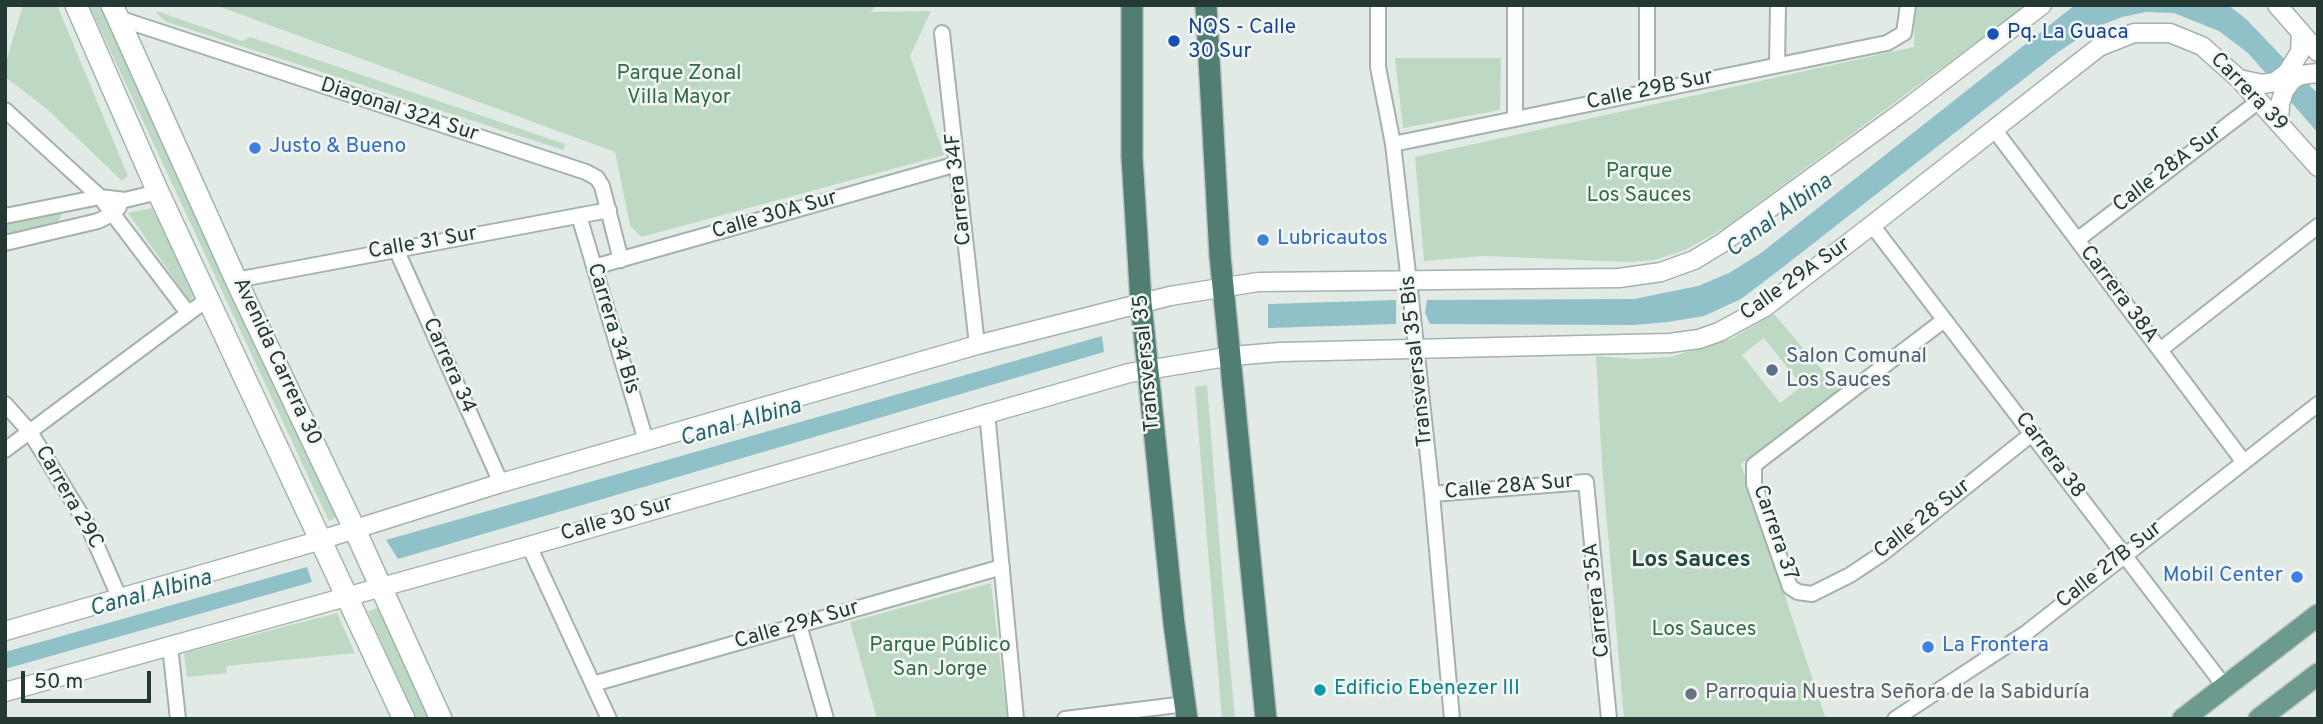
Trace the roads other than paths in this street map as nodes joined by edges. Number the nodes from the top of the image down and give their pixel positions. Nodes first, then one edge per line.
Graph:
1 (76, 5) edge
2 (1132, 5) edge
3 (1206, 5) edge
4 (1378, 5) edge
5 (1515, 5) edge
6 (1647, 5) edge
7 (1778, 5) edge
8 (1908, 5) edge
9 (2042, 5) edge
10 (2277, 5) edge
11 (115, 12) edge
12 (2301, 32) junction
13 (942, 33) dead end
14 (2169, 33) joint
15 (2318, 52) edge
16 (1777, 65) junction
17 (2318, 73) edge
18 (2239, 79) junction
19 (1647, 92) junction
20 (2259, 101) junction
21 (5, 110) edge
22 (1515, 119) junction
23 (2279, 124) junction
24 (1994, 129) junction
25 (1393, 144) junction
26 (957, 164) junction
27 (2318, 167) edge
28 (158, 192) junction
29 (100, 197) junction
30 (125, 200) junction
31 (609, 210) junction
32 (114, 213) junction
33 (5, 216) edge
34 (579, 216) junction
35 (1872, 225) junction
36 (2318, 226) edge
37 (2077, 240) junction
38 (5, 243) edge
39 (396, 249) junction
40 (621, 260) junction
41 (594, 267) junction
42 (236, 279) junction
43 (1409, 280) junction
44 (1224, 287) junction
45 (209, 298) junction
46 (1141, 303) junction
47 (188, 313) junction
48 (1944, 320) junction
49 (1415, 340) junction
50 (977, 345) junction
51 (2160, 350) junction
52 (1231, 356) junction
53 (1148, 370) junction
54 (5, 404) edge
55 (2318, 404) edge
56 (987, 412) junction
57 (30, 432) junction
58 (2033, 433) junction
59 (646, 441) junction
60 (5, 450) edge
61 (2243, 461) junction
62 (1586, 482) joint
63 (501, 483) junction
64 (1432, 494) junction
65 (354, 528) junction
66 (322, 539) junction
67 (529, 545) junction
68 (2123, 556) junction
69 (1002, 568) junction
70 (380, 587) junction
71 (1805, 594) joint
72 (348, 597) junction
73 (120, 599) junction
74 (2318, 615) edge
75 (799, 625) junction
76 (5, 631) edge
77 (170, 646) junction
78 (2318, 674) edge
79 (593, 684) junction
80 (2225, 687) junction
81 (5, 692) edge
82 (1186, 712) edge
83 (178, 719) edge
84 (404, 719) edge
85 (441, 719) edge
86 (609, 719) edge
87 (825, 719) edge
88 (1016, 719) edge
89 (1065, 719) edge
90 (1266, 719) edge
91 (1452, 719) edge
92 (1609, 719) edge
93 (1895, 719) edge
94 (2183, 719) edge
95 (2259, 719) edge

1 - 28 main road, Avenida Carrera 30
2 - 46 highway, Transversal 35
3 - 44 highway
4 - 25 street, Transversal 35 Bis
5 - 22 street
6 - 19 street
7 - 16 street
8 - 16 street, Calle 29B Sur
9 - 43 street
10 - 12 street
11 - 31 street, Diagonal 32A Sur
11 - 42 main road, Avenida Carrera 30
12 - 15 street
12 - 18 street
13 - 26 street, Carrera 34F
14 - 18 street, Carrera 39
14 - 24 street, Calle 29A Sur
16 - 19 street, Calle 29B Sur
17 - 23 street
18 - 20 street, Carrera 39
19 - 22 street, Calle 29B Sur
20 - 23 street, Carrera 39
20 - 37 street, Calle 28A Sur
21 - 29 street
22 - 25 street, Calle 29B Sur
23 - 27 street, Carrera 39
24 - 35 street, Calle 29A Sur
24 - 37 street, Carrera 38A
25 - 43 street, Transversal 35 Bis
26 - 40 street, Calle 30A Sur
26 - 50 street, Carrera 34F
28 - 30 street
28 - 45 main road, Avenida Carrera 30
29 - 30 street
29 - 32 street
29 - 33 street
30 - 32 street
31 - 34 street, Calle 31 Sur
31 - 40 street, Diagonal 32A Sur
32 - 38 street
32 - 47 street
34 - 39 street, Calle 31 Sur
34 - 41 street, Carrera 34 Bis
35 - 48 street, Carrera 38
35 - 49 street, Calle 29A Sur
36 - 51 street
37 - 51 street, Carrera 38A
39 - 42 street, Calle 31 Sur
39 - 63 street, Carrera 34
40 - 41 street, Calle 30A Sur
41 - 59 street, Carrera 34 Bis
42 - 65 main road, Avenida Carrera 30
43 - 44 street
43 - 49 street, Transversal 35 Bis
44 - 46 street
44 - 52 highway
45 - 47 street
45 - 66 main road, Avenida Carrera 30
46 - 50 street
46 - 53 highway, Transversal 35
47 - 57 street
48 - 58 street, Carrera 38
48 - 71 street, Carrera 37
49 - 52 street, Calle 29A Sur
49 - 64 street, Transversal 35 Bis
50 - 59 street
51 - 61 street, Carrera 38A
52 - 53 street, Calle 30 Sur
52 - 90 highway
53 - 56 street, Calle 30 Sur
53 - 82 highway, Transversal 35
54 - 57 street, Carrera 29C
55 - 61 street, Calle 27B Sur
56 - 67 street, Calle 30 Sur
56 - 69 street
57 - 60 street
57 - 73 street, Carrera 29C
58 - 68 street, Carrera 38
58 - 71 street, Calle 28 Sur
59 - 63 street
61 - 68 street, Calle 27B Sur
62 - 64 street, Calle 28A Sur
62 - 92 street, Carrera 35A
63 - 65 street
64 - 91 street, Transversal 35 Bis
65 - 66 street
65 - 70 main road, Avenida Carrera 30
66 - 72 main road, Avenida Carrera 30
66 - 73 street
67 - 70 street, Calle 30 Sur
67 - 79 street
68 - 80 street, Carrera 38
68 - 93 street, Calle 27B Sur
69 - 75 street, Calle 29A Sur
69 - 88 street
70 - 72 street, Calle 30 Sur
70 - 85 main road, Avenida Carrera 30
72 - 77 street, Calle 30 Sur
72 - 84 main road, Avenida Carrera 30
73 - 76 street
74 - 80 main road
75 - 79 street, Calle 29A Sur
75 - 87 street
77 - 81 street, Calle 30 Sur
77 - 83 street
78 - 95 main road
79 - 86 street
80 - 94 main road
82 - 89 street

